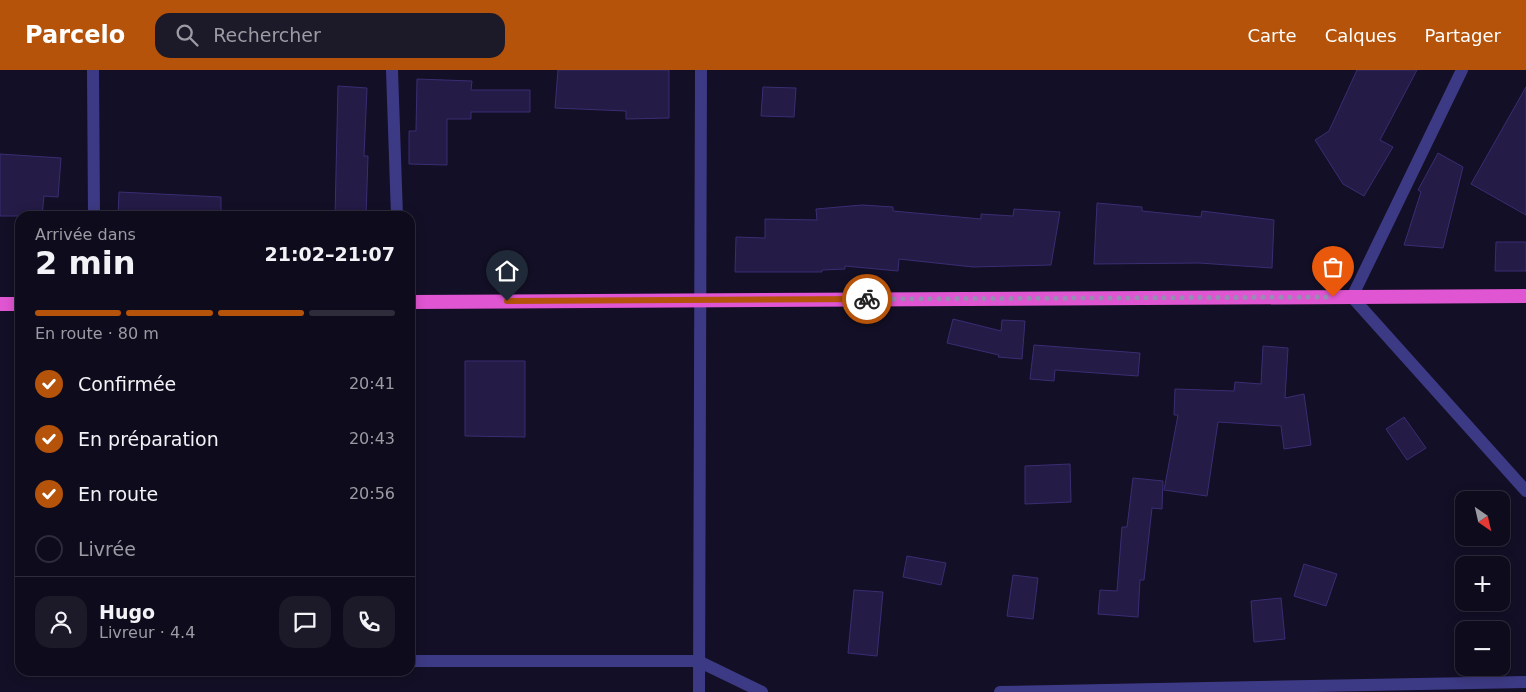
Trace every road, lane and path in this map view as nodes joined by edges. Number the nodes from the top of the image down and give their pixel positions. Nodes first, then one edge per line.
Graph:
1 (93, 70) edge
2 (392, 70) edge
3 (701, 70) edge
4 (1462, 70) edge
5 (94, 211) edge
6 (397, 211) edge
7 (1526, 296) edge
8 (1352, 297) junction
9 (702, 300) junction
10 (415, 302) edge
11 (0, 304) edge
12 (15, 304) edge
13 (1526, 491) edge
14 (698, 661) junction
15 (415, 662) edge
16 (1526, 682) edge
17 (699, 692) edge
18 (762, 692) edge
19 (1000, 692) edge

1 - 5 street
2 - 6 street
3 - 9 street
4 - 8 street
7 - 8 highway
8 - 9 highway
8 - 13 street
9 - 10 highway
9 - 14 street
11 - 12 highway
14 - 15 street
14 - 17 street
14 - 18 street
16 - 19 street

